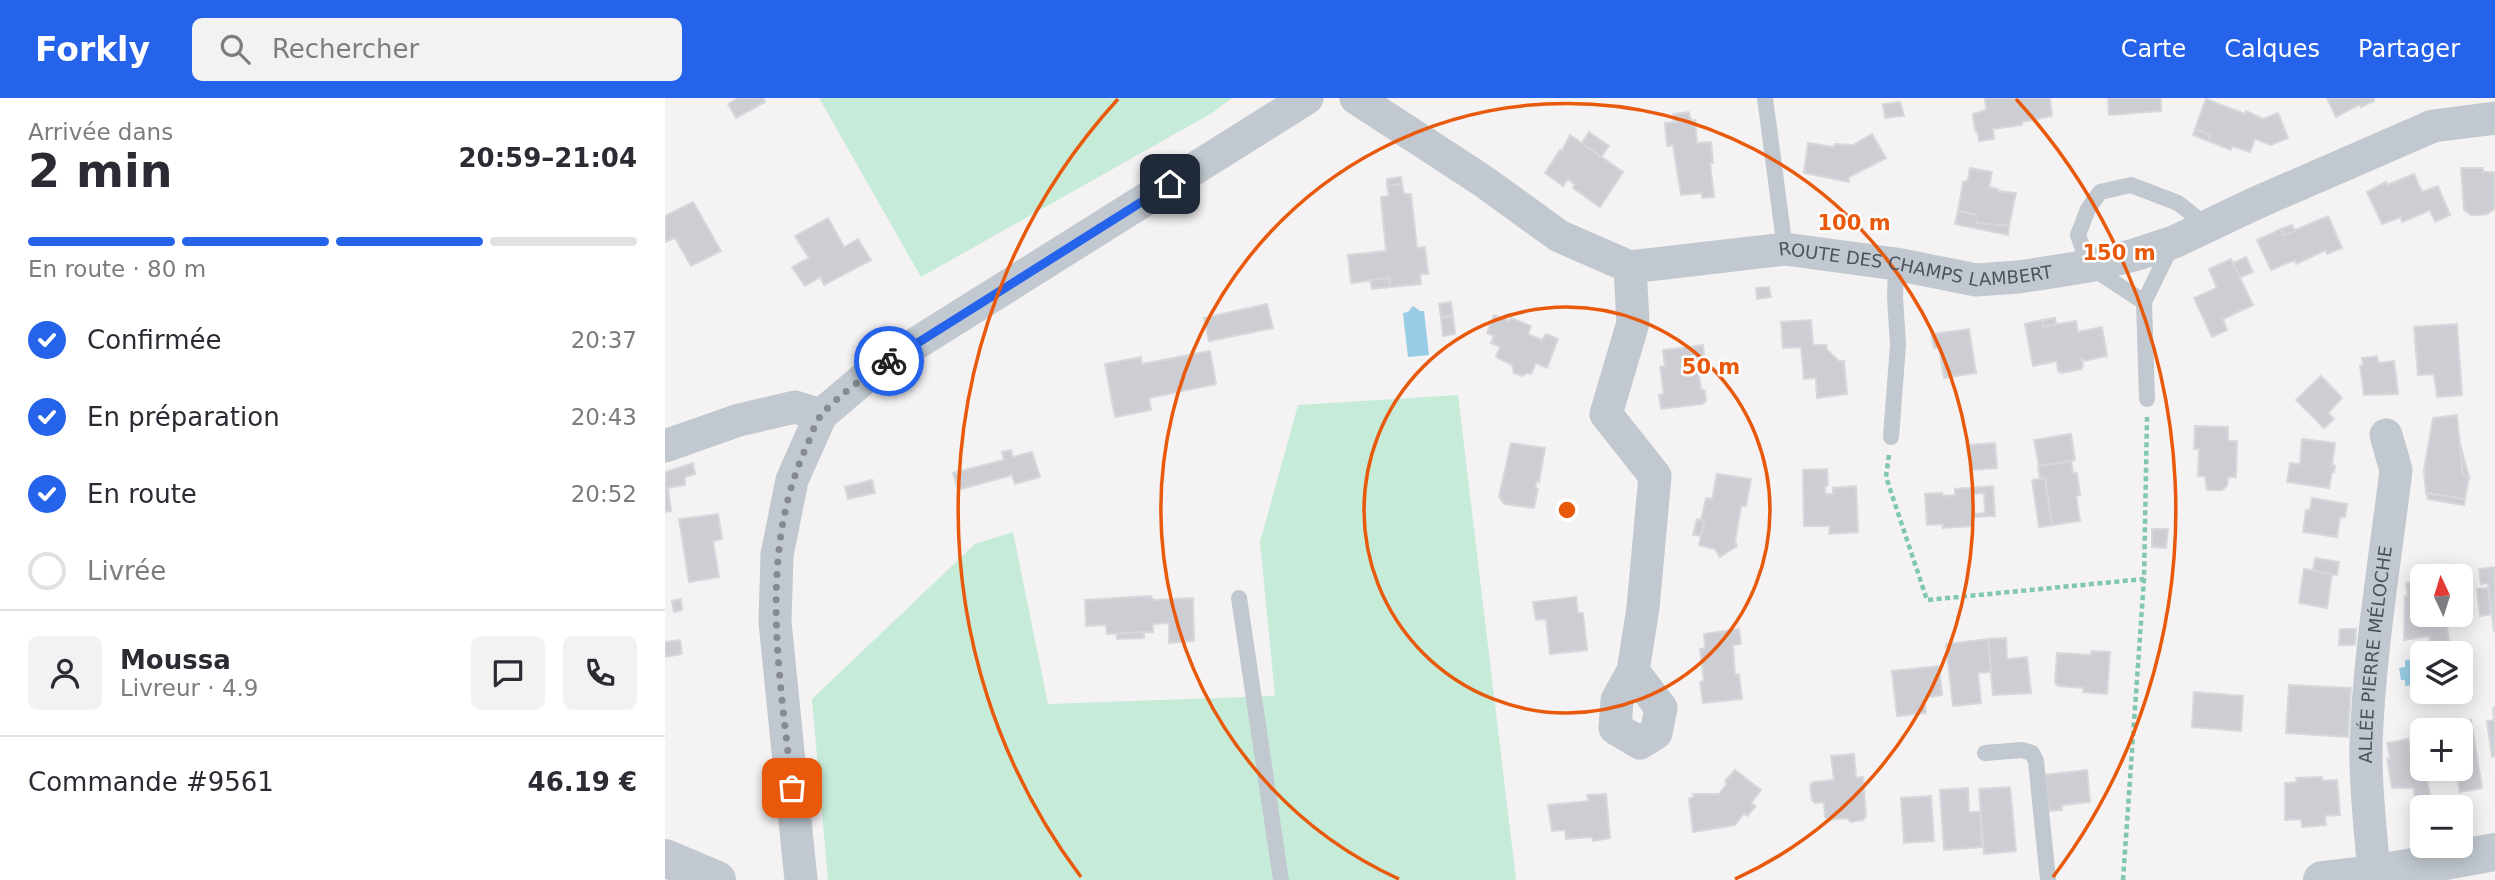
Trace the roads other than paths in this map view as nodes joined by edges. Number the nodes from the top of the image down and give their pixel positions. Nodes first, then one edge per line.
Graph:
1 (1307, 98) edge
2 (1356, 98) edge
3 (1765, 98) edge
4 (2427, 112) edge
5 (2495, 118) edge
6 (2207, 226) junction
7 (2173, 242) junction
8 (1785, 249) junction
9 (1896, 264) junction
10 (2089, 266) junction
11 (1630, 267) junction
12 (2144, 302) junction
13 (2147, 399) road end
14 (821, 415) junction
15 (2386, 435) dead end
16 (1891, 437) road end
17 (665, 446) edge
18 (1239, 598) dead end
19 (1633, 671) dead end
20 (1985, 753) dead end
21 (2495, 852) edge
22 (665, 858) edge
23 (2374, 874) junction
24 (717, 880) edge
25 (801, 880) edge
26 (1281, 880) edge
27 (2048, 880) edge
28 (2322, 880) edge

1 - 14 street
2 - 11 street
3 - 8 lane
4 - 5 street, ROUTE DES CHAMPS LAMBERT
4 - 6 street, ROUTE DES CHAMPS LAMBERT
6 - 7 street, ROUTE DES CHAMPS LAMBERT
6 - 10 lane
7 - 10 street, ROUTE DES CHAMPS LAMBERT
7 - 12 lane
8 - 9 street, ROUTE DES CHAMPS LAMBERT
8 - 11 street, ROUTE DES CHAMPS LAMBERT
9 - 10 street, ROUTE DES CHAMPS LAMBERT
9 - 16 lane
10 - 12 lane
11 - 19 street
12 - 13 lane
14 - 17 street
14 - 25 street
15 - 23 street, ALLÉE PIERRE MÉLOCHE
18 - 26 lane
20 - 27 lane
21 - 23 street
22 - 24 street
23 - 28 street

